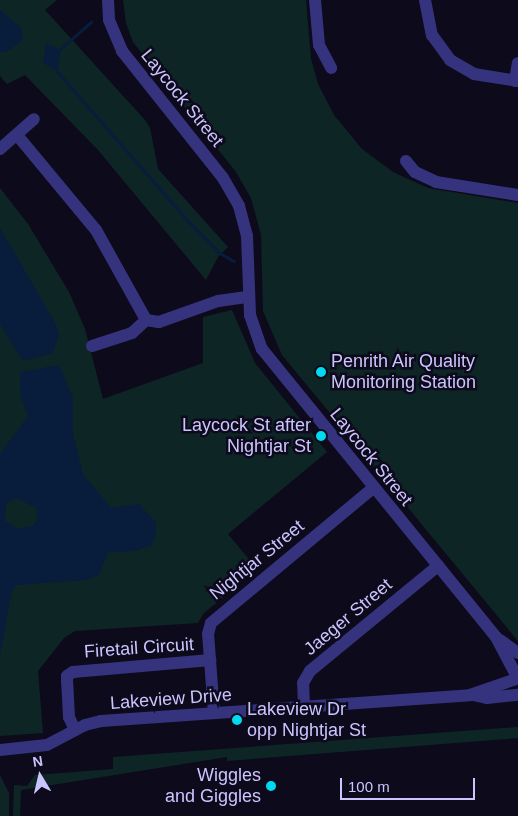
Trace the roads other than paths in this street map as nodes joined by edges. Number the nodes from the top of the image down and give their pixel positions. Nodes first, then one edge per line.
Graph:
1 (108, 0) edge
2 (315, 0) edge
3 (425, 0) edge
4 (518, 63) edge
5 (332, 68) dead end
6 (517, 81) edge
7 (34, 119) dead end
8 (17, 135) junction
9 (0, 149) edge
10 (406, 161) dead end
11 (518, 195) edge
12 (247, 297) junction
13 (146, 320) junction
14 (92, 346) dead end
15 (374, 487) junction
16 (438, 566) junction
17 (496, 637) junction
18 (518, 653) edge
19 (210, 660) junction
20 (517, 678) edge
21 (470, 695) junction
22 (518, 696) edge
23 (304, 707) junction
24 (214, 713) junction
25 (75, 730) junction
26 (0, 750) edge

1 - 12 street, Laycock Street
2 - 5 street
3 - 6 street
4 - 6 street
7 - 8 street
8 - 9 street
8 - 13 street
10 - 11 street
12 - 13 street
12 - 15 street, Laycock Street
13 - 14 street
15 - 16 street, Laycock Street
15 - 19 street, Nightjar Street
16 - 17 street, Laycock Street
16 - 23 street, Jaeger Street
17 - 18 street, Laycock Street
17 - 20 street, Laycock Street
19 - 24 street, Nightjar Street
19 - 25 street, Firetail Circuit
20 - 21 street, Lakeview Drive
21 - 22 street, Lakeview Drive
21 - 23 street, Lakeview Drive
23 - 24 street, Lakeview Drive
24 - 25 street, Lakeview Drive
25 - 26 street, Lakeview Drive

